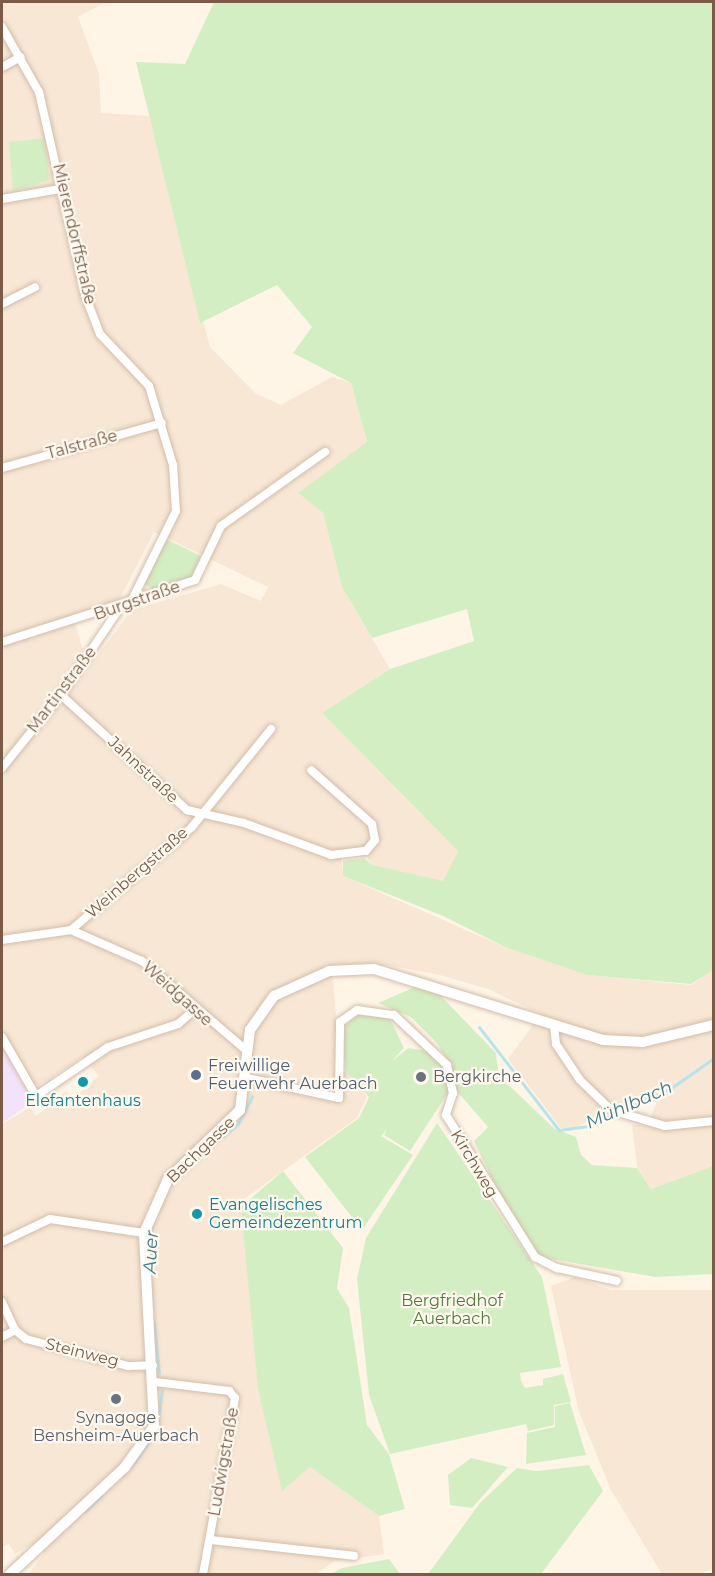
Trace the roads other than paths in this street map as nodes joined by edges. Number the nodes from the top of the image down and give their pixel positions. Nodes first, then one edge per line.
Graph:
1 (2, 27) edge
2 (21, 57) junction
3 (2, 67) edge
4 (60, 189) junction
5 (2, 199) edge
6 (34, 287) dead end
7 (2, 304) edge
8 (162, 423) junction
9 (325, 452) dead end
10 (2, 468) edge
11 (132, 600) junction
12 (118, 609) junction
13 (2, 642) edge
14 (61, 695) junction
15 (271, 729) dead end
16 (2, 768) edge
17 (311, 770) dead end
18 (198, 814) junction
19 (71, 930) junction
20 (2, 940) edge
21 (11, 942) junction
22 (2, 947) edge
23 (195, 1010) junction
24 (554, 1025) junction
25 (714, 1025) edge
26 (2, 1037) edge
27 (246, 1050) junction
28 (247, 1078) junction
29 (714, 1121) edge
30 (144, 1233) junction
31 (2, 1242) edge
32 (617, 1281) dead end
33 (2, 1302) edge
34 (15, 1330) junction
35 (2, 1337) edge
36 (153, 1365) junction
37 (155, 1382) junction
38 (210, 1540) junction
39 (354, 1556) dead end
40 (10, 1575) edge
41 (204, 1575) edge

1 - 2 street, Mierendorffstraße
2 - 3 street
2 - 4 street, Mierendorffstraße
4 - 5 street
4 - 8 street, Mierendorffstraße
6 - 7 street
8 - 10 street, Talstraße
8 - 11 street, Mierendorffstraße
9 - 11 street, Burgstraße
11 - 12 street, Burgstraße
12 - 13 street, Burgstraße
12 - 14 street, Martinstraße
14 - 16 street, Martinstraße
14 - 18 street, Jahnstraße
15 - 18 street
17 - 18 street, Weinbergstraße
18 - 19 street, Weinbergstraße
19 - 21 street
19 - 23 street, Weidgasse
20 - 21 street
21 - 22 street
23 - 26 street
23 - 27 street, Weidgasse
24 - 25 main road, Bachgasse
24 - 27 main road, Bachgasse
24 - 29 street
27 - 28 main road, Bachgasse
28 - 30 main road, Bachgasse
28 - 32 street, Kirchweg
30 - 31 street
30 - 36 main road, Bachgasse
33 - 34 street
34 - 35 street
34 - 36 street, Steinweg
36 - 37 main road, Bachgasse
37 - 38 street, Ludwigstraße
37 - 40 main road, Bachgasse
38 - 39 street
38 - 41 street, Ludwigstraße

